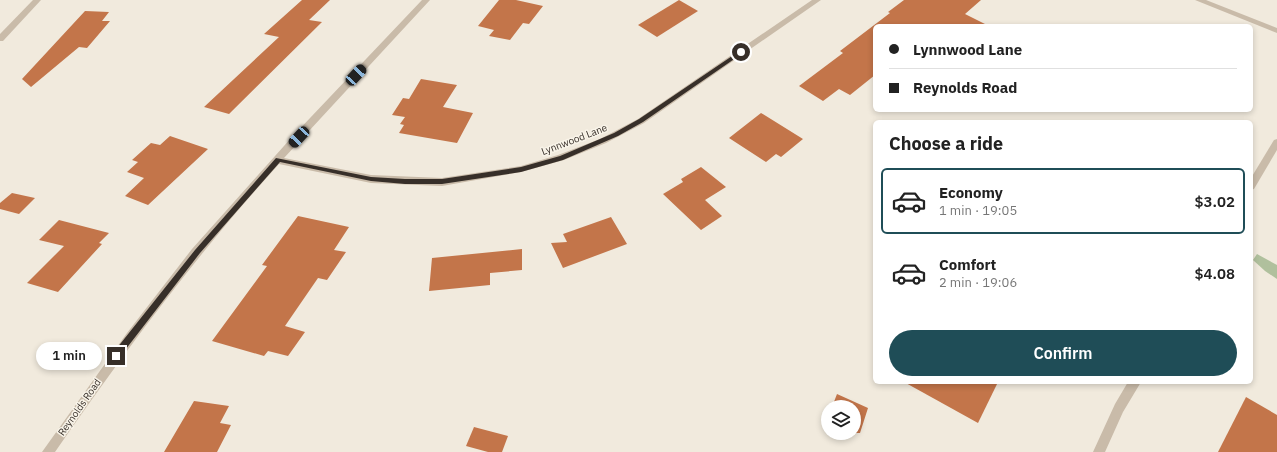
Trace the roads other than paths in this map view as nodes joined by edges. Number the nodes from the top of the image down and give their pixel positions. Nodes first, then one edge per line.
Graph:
1 (37, 0) edge
2 (426, 0) edge
3 (817, 0) edge
4 (1199, 0) edge
5 (1277, 31) edge
6 (0, 39) edge
7 (1277, 142) edge
8 (278, 160) junction
9 (1253, 183) edge
10 (1134, 384) edge
11 (48, 452) edge
12 (1099, 452) edge

1 - 6 street
2 - 8 street, Reynolds Road
3 - 8 street, Lynnwood Lane
4 - 5 street
7 - 9 street
8 - 11 street, Reynolds Road
10 - 12 street

